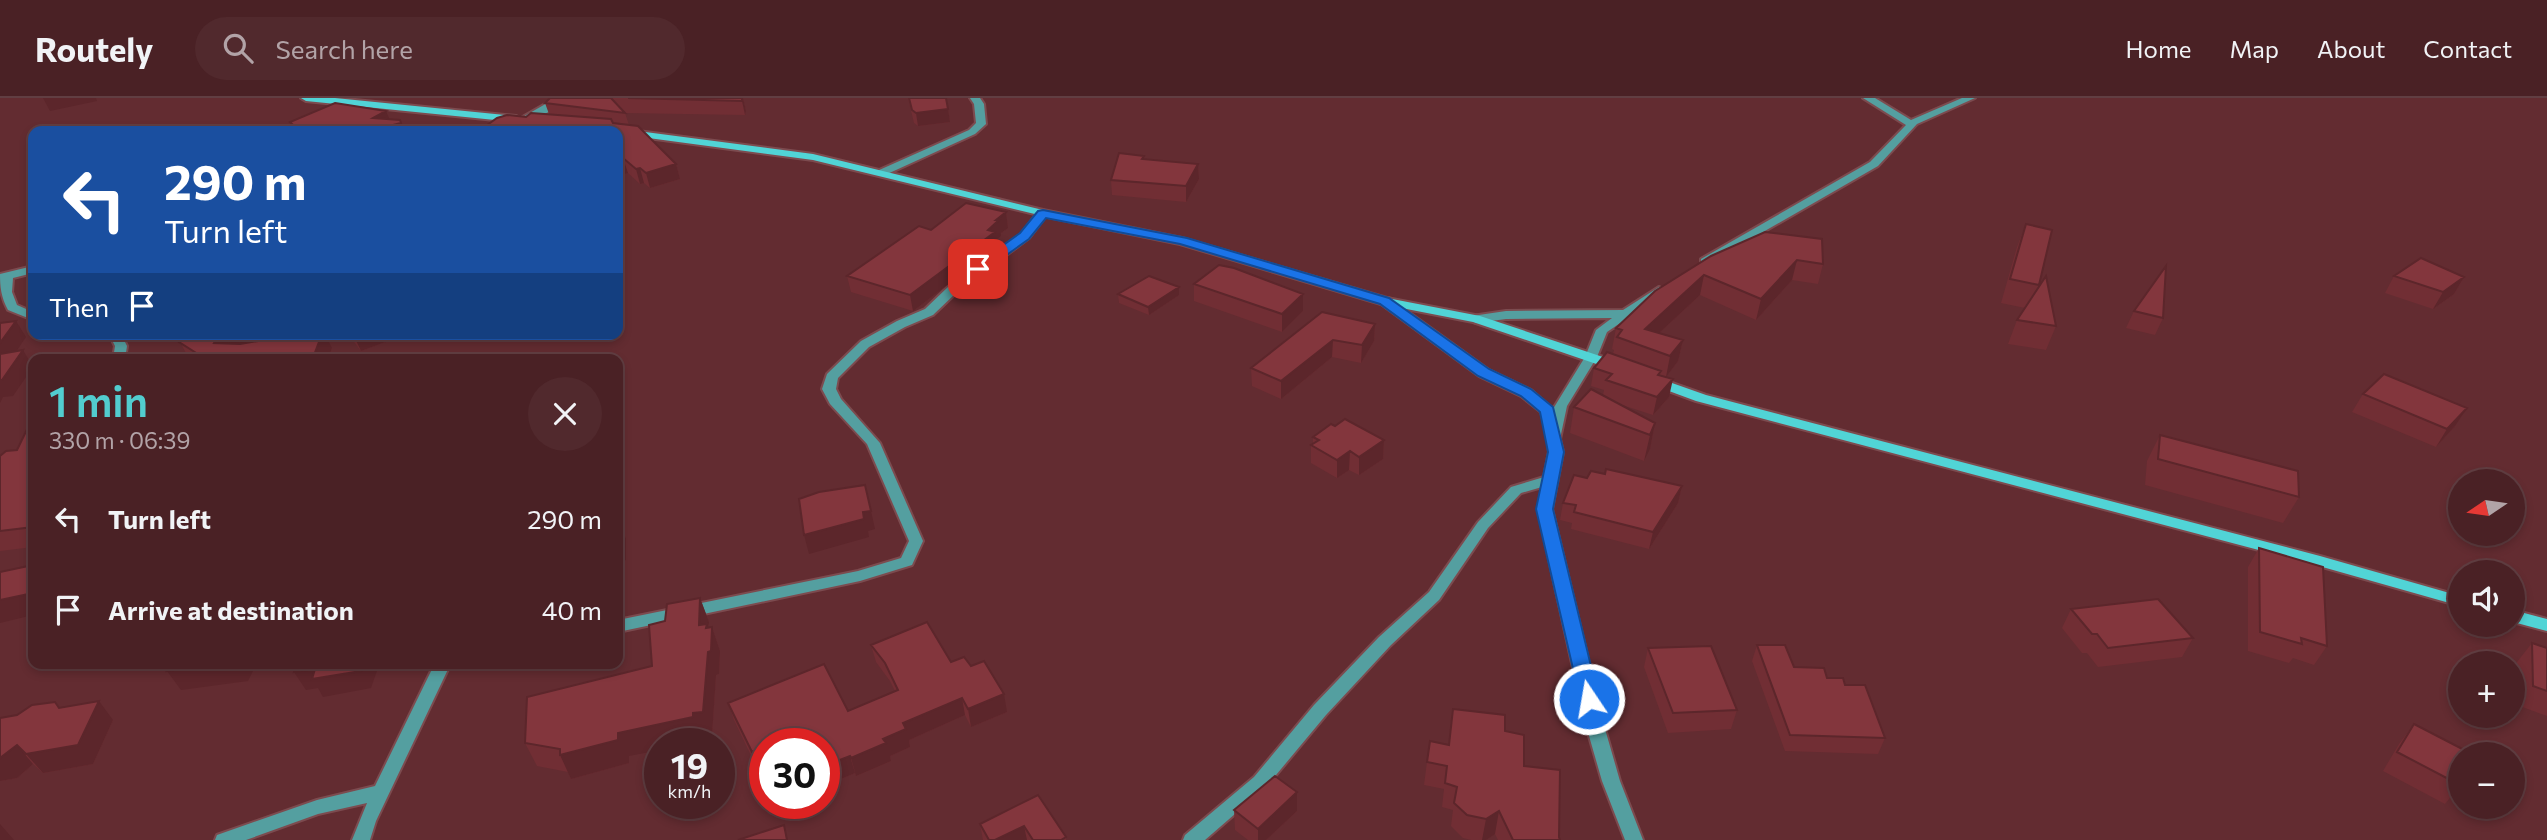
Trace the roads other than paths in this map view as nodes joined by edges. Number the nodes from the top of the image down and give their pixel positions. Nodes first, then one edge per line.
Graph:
1 (306, 98) edge
2 (563, 98) edge
3 (975, 98) edge
4 (1868, 98) edge
5 (1962, 99) edge
6 (524, 120) junction
7 (545, 122) edge
8 (1912, 124) junction
9 (505, 126) edge
10 (623, 132) edge
11 (881, 173) junction
12 (1043, 213) junction
13 (28, 270) edge
14 (1691, 270) edge
15 (4, 277) edge
16 (1669, 285) edge
17 (1385, 301) junction
18 (28, 314) edge
19 (1626, 314) junction
20 (1476, 319) junction
21 (1591, 357) junction
22 (1553, 439) junction
23 (1551, 480) junction
24 (2448, 598) edge
25 (2525, 619) edge
26 (623, 625) edge
27 (2547, 625) edge
28 (440, 669) edge
29 (382, 792) junction
30 (224, 840) edge
31 (361, 840) edge
32 (1192, 840) edge
33 (1634, 840) edge

1 - 6 street
2 - 6 street
3 - 11 street
4 - 8 street
5 - 8 street
6 - 7 street
6 - 9 street
8 - 14 street
10 - 11 street
11 - 12 street
12 - 17 street
12 - 26 street
13 - 15 street
15 - 18 street
16 - 19 street
17 - 20 street
17 - 22 street
19 - 20 street
19 - 21 street
20 - 21 street
21 - 22 street
21 - 24 street
22 - 23 street
23 - 32 street
23 - 33 street
25 - 27 street
28 - 29 street
29 - 30 street
29 - 31 street

